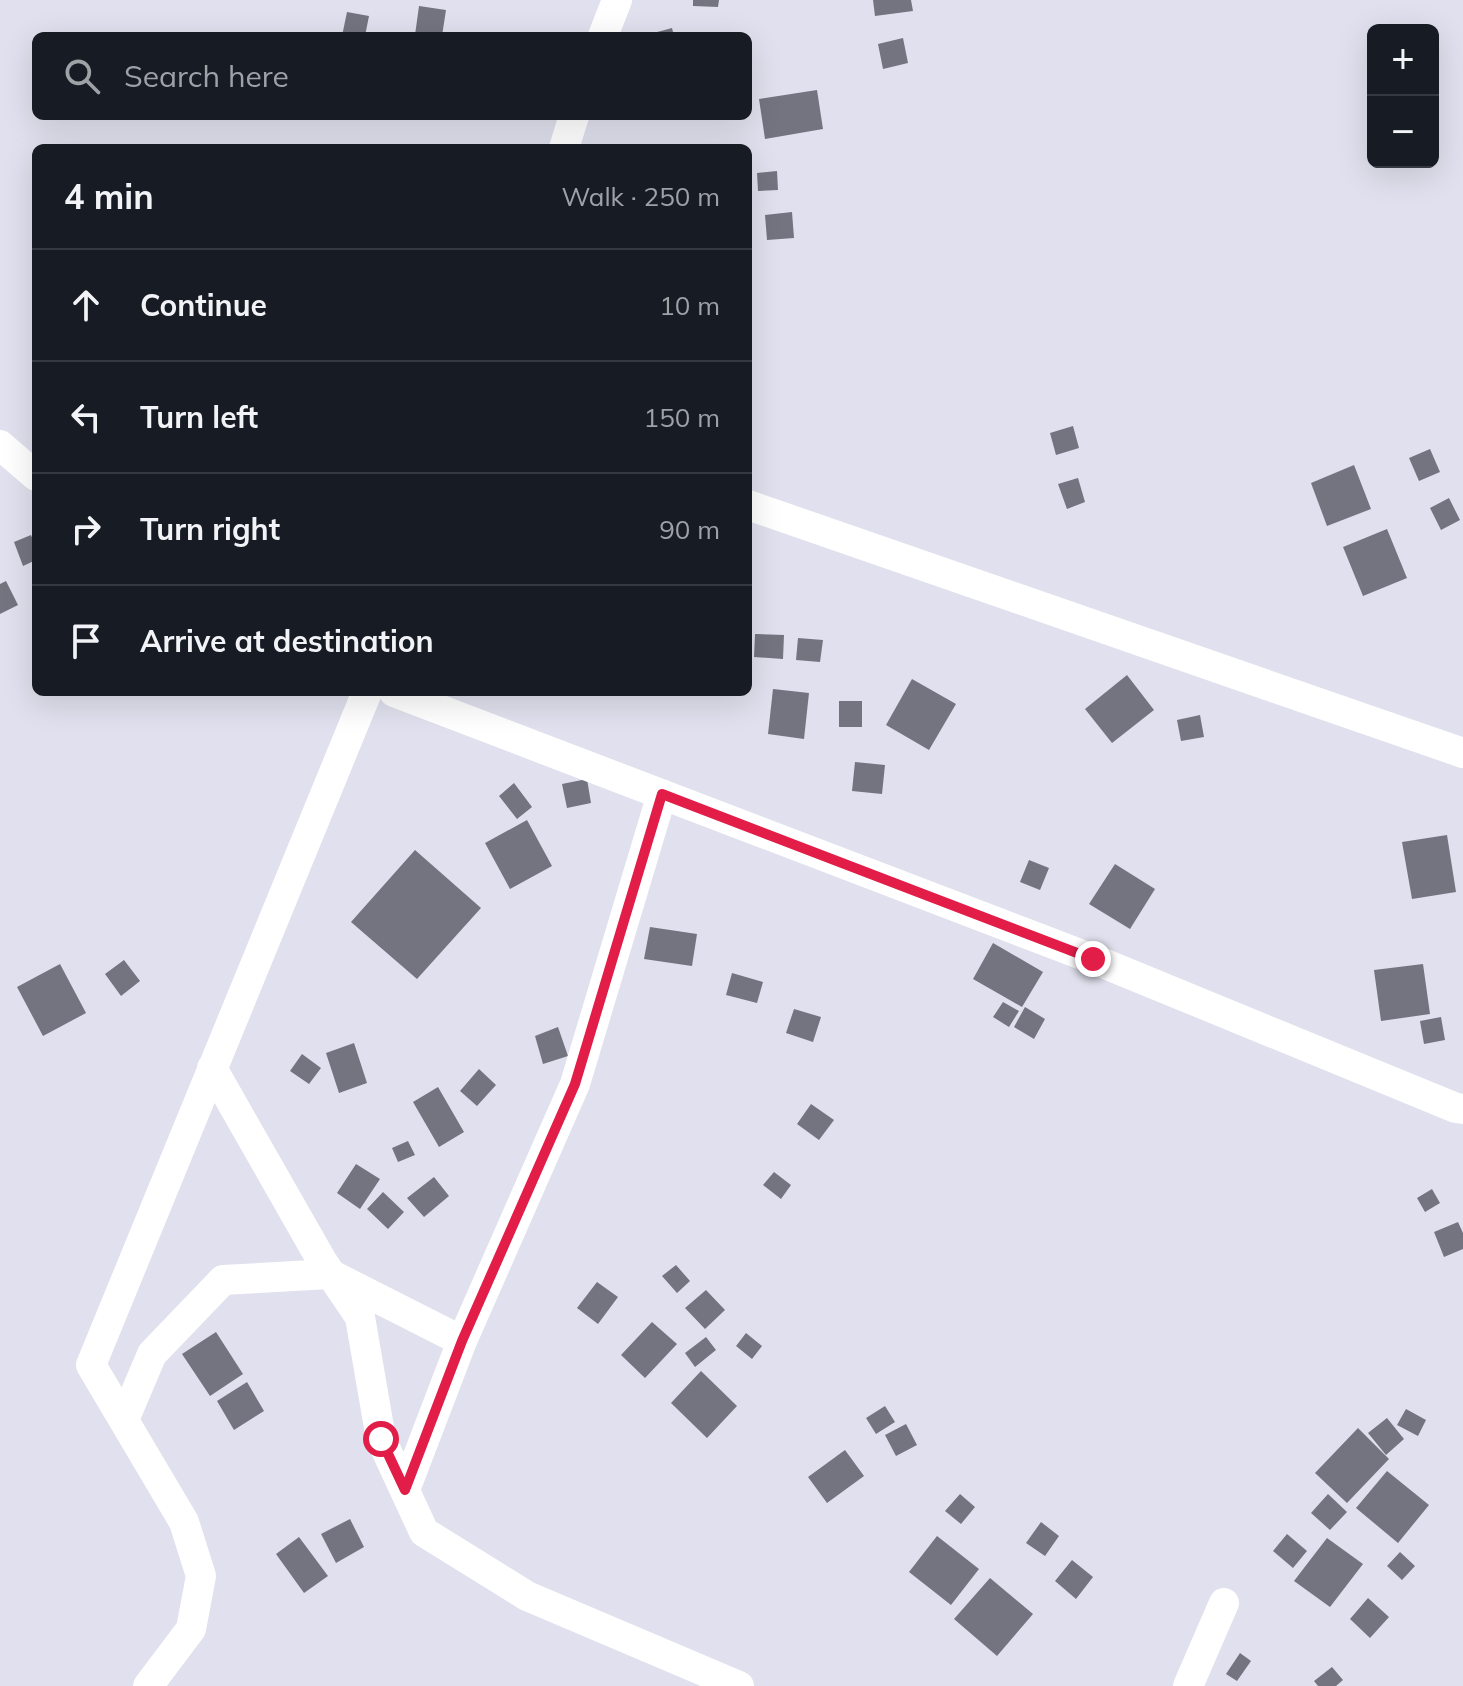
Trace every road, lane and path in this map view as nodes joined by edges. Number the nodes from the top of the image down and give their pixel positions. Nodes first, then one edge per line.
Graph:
1 (617, 0) edge
2 (605, 32) edge
3 (573, 120) edge
4 (565, 144) edge
5 (0, 445) edge
6 (32, 473) edge
7 (752, 506) edge
8 (365, 696) edge
9 (405, 696) edge
10 (1463, 753) edge
11 (662, 794) junction
12 (212, 1068) junction
13 (1463, 1109) edge
14 (330, 1274) junction
15 (462, 1341) junction
16 (124, 1420) junction
17 (405, 1490) junction
18 (1224, 1603) dead end
19 (148, 1686) edge
20 (739, 1686) edge
21 (1188, 1686) edge

1 - 2 street
3 - 4 street
5 - 6 street
7 - 10 street
8 - 12 street
9 - 11 street
11 - 13 street
11 - 15 street
12 - 14 street
12 - 16 street
14 - 15 street
14 - 16 street
14 - 17 street
15 - 17 street
16 - 19 street
17 - 20 street
18 - 21 street

